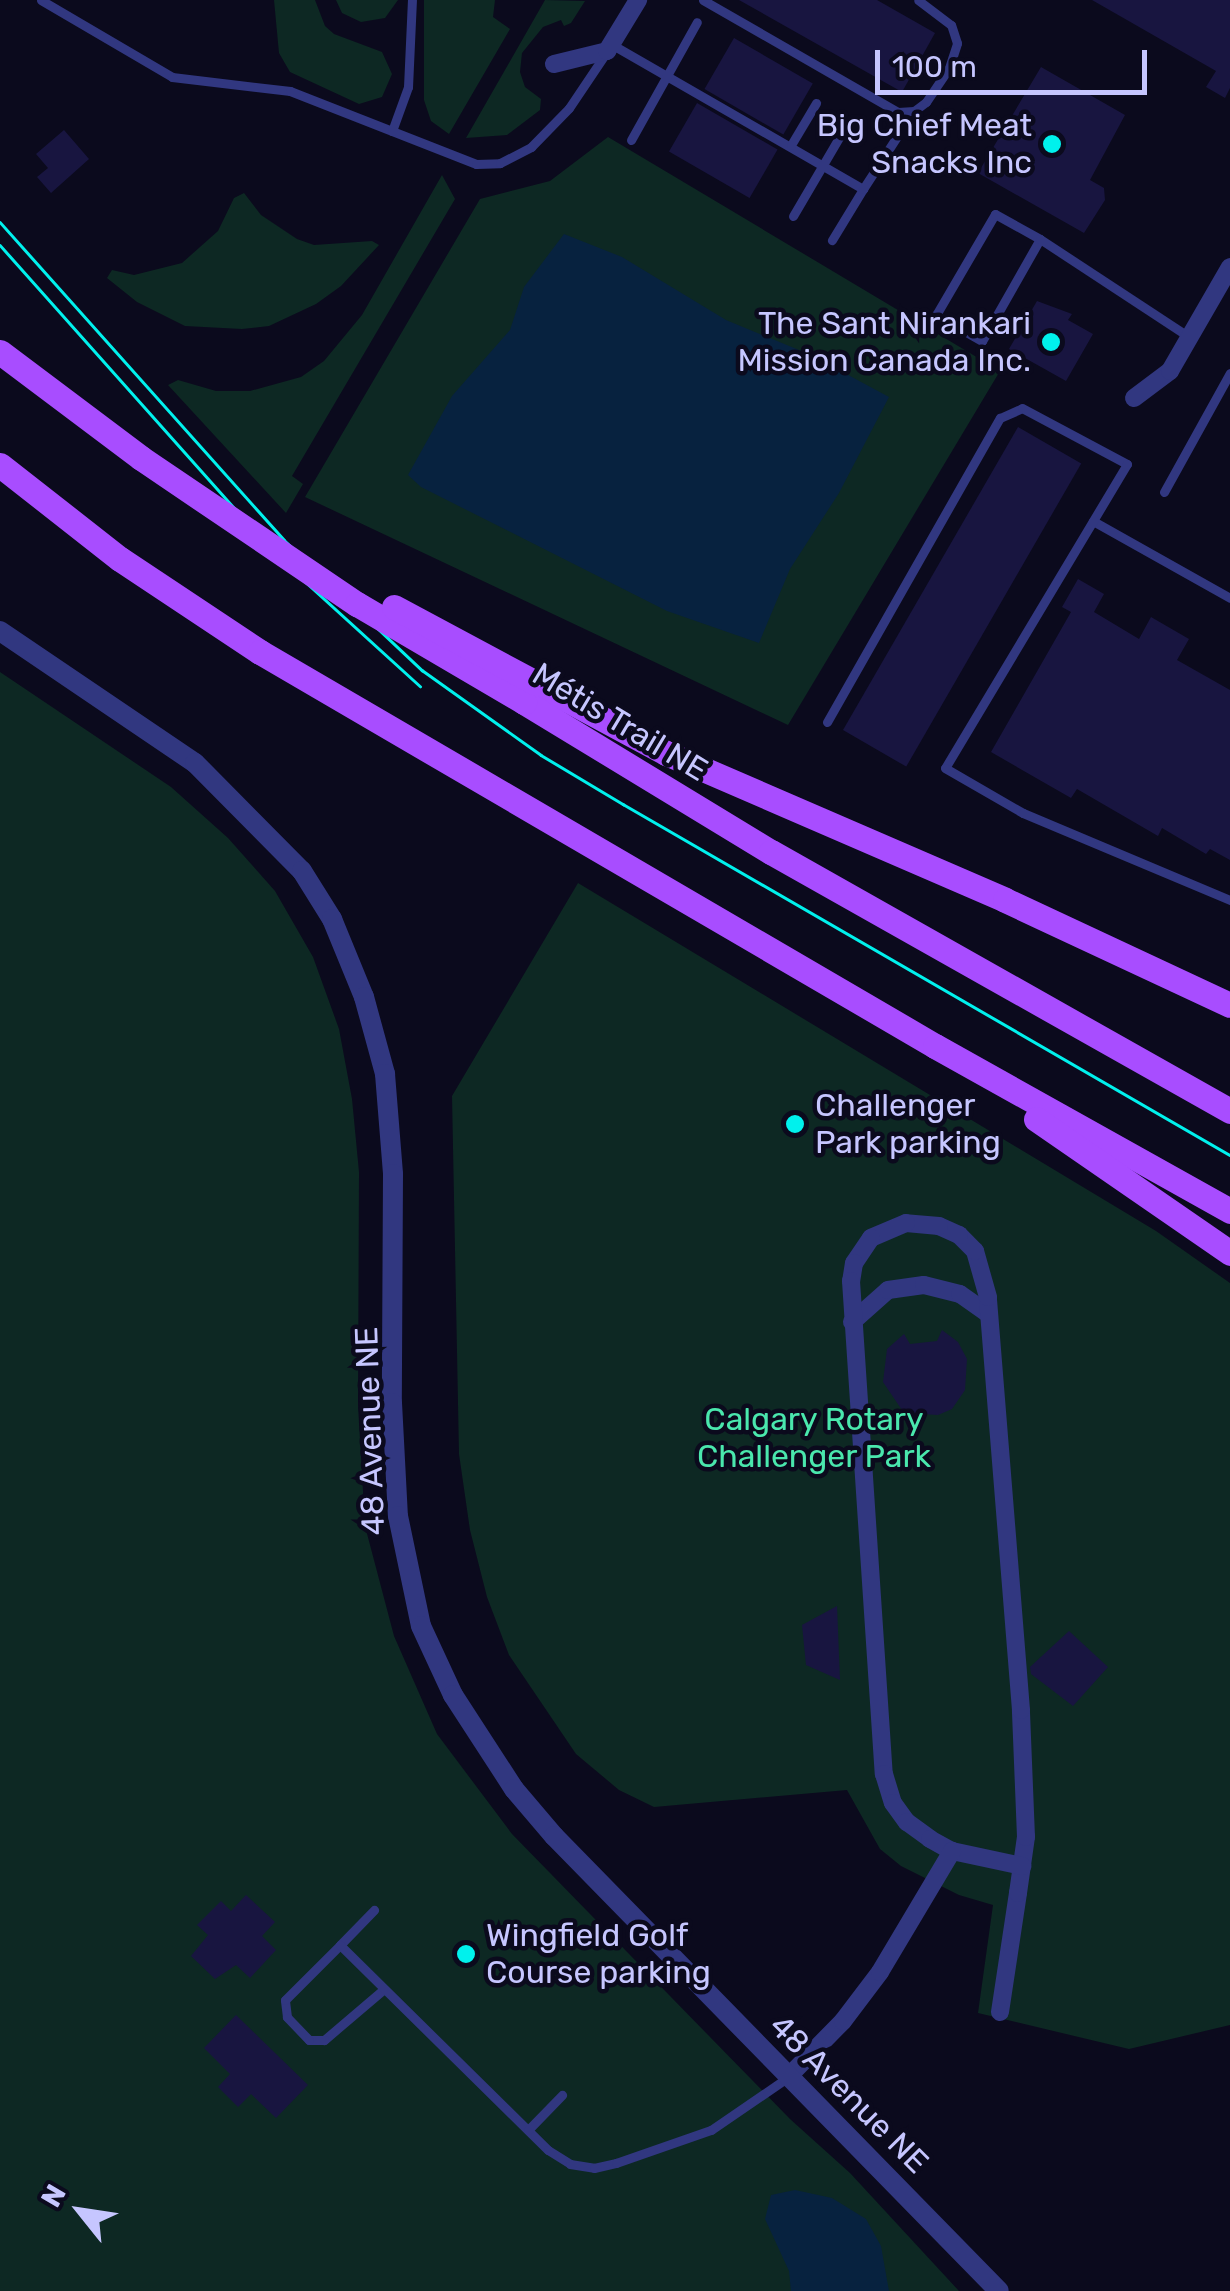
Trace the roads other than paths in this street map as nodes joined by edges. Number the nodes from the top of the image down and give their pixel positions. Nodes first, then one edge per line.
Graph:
1 (40, 0) edge
2 (412, 0) edge
3 (638, 0) edge
4 (703, 0) edge
5 (918, 0) edge
6 (697, 22) dead end
7 (609, 48) junction
8 (554, 64) dead end
9 (668, 77) junction
10 (816, 103) dead end
11 (392, 131) junction
12 (840, 136) dead end
13 (896, 138) dead end
14 (631, 140) dead end
15 (791, 144) junction
16 (823, 165) junction
17 (863, 189) junction
18 (793, 216) dead end
19 (1040, 239) junction
20 (832, 240) dead end
21 (1230, 266) edge
22 (1189, 337) junction
23 (0, 352) edge
24 (1230, 373) edge
25 (1134, 398) dead end
26 (0, 465) edge
27 (1164, 492) dead end
28 (1092, 521) junction
29 (1230, 598) edge
30 (0, 631) edge
31 (530, 692) junction
32 (827, 722) dead end
33 (1230, 900) edge
34 (1230, 1005) edge
35 (935, 1046) junction
36 (1230, 1111) edge
37 (1230, 1212) edge
38 (1230, 1253) edge
39 (989, 1314) junction
40 (852, 1322) junction
41 (952, 1851) junction
42 (1022, 1866) junction
43 (374, 1910) dead end
44 (340, 1945) junction
45 (384, 1989) junction
46 (1000, 2012) dead end
47 (790, 2076) junction
48 (562, 2095) dead end
49 (528, 2130) junction
50 (999, 2291) edge

1 - 11 lane
2 - 11 lane
3 - 7 street
4 - 5 lane
6 - 9 lane
7 - 8 street
7 - 9 lane
7 - 11 lane
9 - 14 lane
9 - 15 lane
10 - 15 lane
12 - 16 lane
13 - 17 lane
15 - 16 lane
16 - 17 lane
16 - 18 lane
17 - 20 lane
19 - 19 lane
19 - 22 lane
21 - 22 street
22 - 25 street
23 - 31 main road, Métis Trail NE, bridge
24 - 27 lane
26 - 35 main road
28 - 29 lane
28 - 32 lane
28 - 33 lane
30 - 47 street, 48 Avenue NE
31 - 34 main road
31 - 36 main road, Métis Trail NE
35 - 37 main road
35 - 38 main road
39 - 40 street
39 - 40 street
39 - 42 street
40 - 41 street
41 - 42 street
41 - 47 street
42 - 46 street
43 - 44 lane
44 - 45 lane
44 - 45 lane
45 - 49 lane
47 - 49 lane
47 - 50 street, 48 Avenue NE
48 - 49 lane

